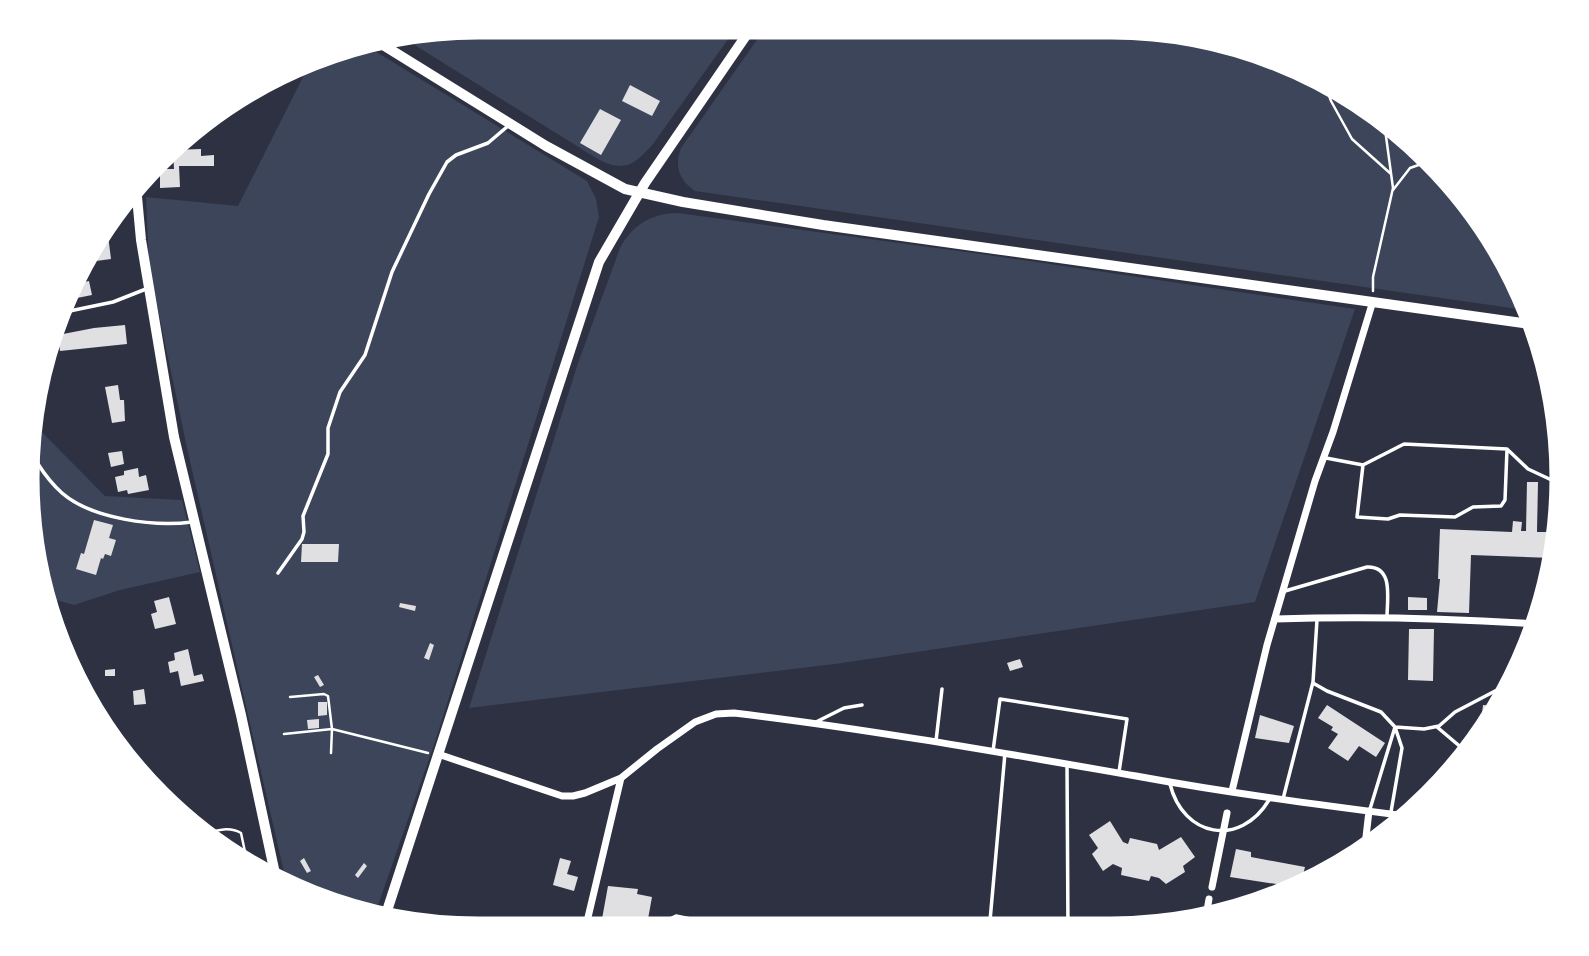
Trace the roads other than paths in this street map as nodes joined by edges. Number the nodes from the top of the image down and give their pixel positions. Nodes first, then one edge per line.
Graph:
1 (746, 35) edge
2 (384, 46) edge
3 (510, 124) junction
4 (639, 192) junction
5 (137, 196) edge
6 (148, 288) junction
7 (1373, 302) junction
8 (68, 311) edge
9 (1526, 324) edge
10 (1507, 449) junction
11 (1324, 458) junction
12 (38, 464) dead end
13 (1363, 465) junction
14 (1554, 481) edge
15 (195, 522) junction
16 (278, 573) dead end
17 (1283, 592) junction
18 (1317, 617) junction
19 (1387, 617) junction
20 (1275, 619) junction
21 (1528, 624) edge
22 (1312, 682) junction
23 (1503, 683) edge
24 (942, 689) dead end
25 (862, 705) dead end
26 (814, 723) junction
27 (1395, 727) junction
28 (1437, 727) junction
29 (936, 743) junction
30 (1461, 749) edge
31 (993, 751) junction
32 (1006, 753) junction
33 (438, 754) junction
34 (1067, 763) junction
35 (1119, 773) junction
36 (621, 779) junction
37 (1169, 782) junction
38 (1232, 791) junction
39 (1270, 797) junction
40 (1283, 799) junction
41 (1369, 811) junction
42 (1227, 814) dead end
43 (1390, 814) junction
44 (1398, 815) edge
45 (1223, 832) junction
46 (1366, 840) edge
47 (274, 871) edge
48 (1212, 887) dead end
49 (1209, 899) dead end
50 (1207, 910) edge
51 (387, 911) edge
52 (587, 921) edge
53 (668, 921) edge
54 (700, 921) edge
55 (990, 921) edge
56 (1068, 921) edge

1 - 4 main road
2 - 3 street
3 - 4 street
3 - 16 lane
4 - 7 street
4 - 33 main road
5 - 6 street
6 - 8 lane
6 - 15 street
7 - 9 street
7 - 11 street
10 - 13 lane
10 - 13 lane
10 - 14 lane
11 - 13 lane
11 - 17 street
12 - 15 lane
15 - 47 street
17 - 19 lane
17 - 20 street
18 - 19 street
18 - 20 street
18 - 22 lane
19 - 21 street
20 - 38 street
22 - 27 lane
22 - 40 lane
23 - 28 lane
24 - 29 lane
25 - 26 lane
26 - 29 street
26 - 36 street
27 - 28 lane
27 - 41 lane
27 - 43 lane
28 - 30 lane
29 - 31 street
31 - 32 street
31 - 35 lane
32 - 34 street
32 - 55 lane
33 - 36 street
33 - 51 main road
34 - 35 street
34 - 56 lane
35 - 37 street
36 - 52 street
37 - 38 street
37 - 45 lane
38 - 39 street
39 - 40 street
39 - 45 lane
40 - 41 street
41 - 43 street
41 - 46 street
42 - 45 street
43 - 44 street
45 - 48 street
49 - 50 street
53 - 54 lane

